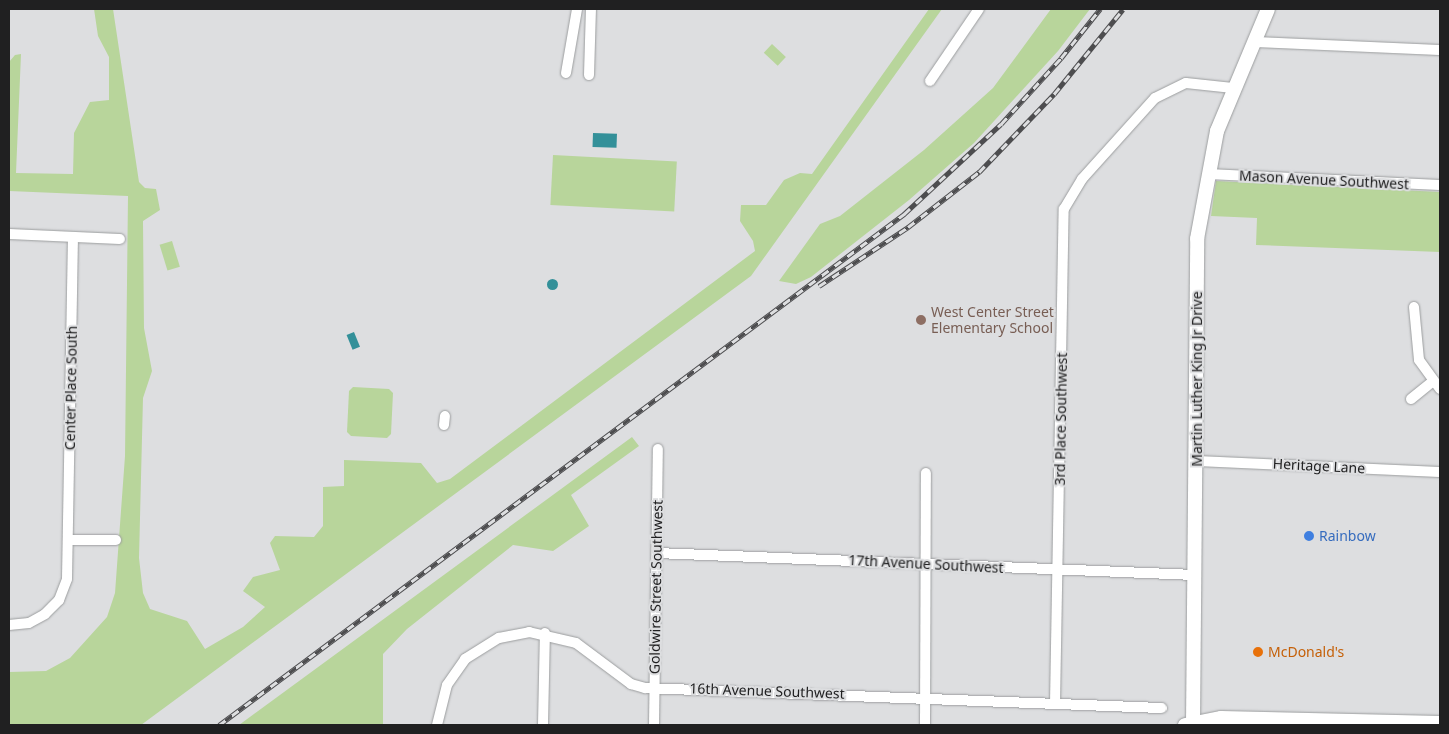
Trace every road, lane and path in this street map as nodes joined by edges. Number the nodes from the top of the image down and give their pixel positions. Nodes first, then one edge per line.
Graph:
1 (577, 9) edge
2 (591, 9) edge
3 (979, 9) edge
4 (1268, 9) edge
5 (1255, 42) junction
6 (1440, 50) edge
7 (566, 73) dead end
8 (589, 75) dead end
9 (930, 81) dead end
10 (1233, 88) junction
11 (1208, 174) junction
12 (1440, 185) edge
13 (9, 234) edge
14 (73, 237) junction
15 (120, 239) dead end
16 (1414, 307) dead end
17 (1436, 385) edge
18 (1411, 399) dead end
19 (658, 449) dead end
20 (1198, 461) junction
21 (926, 472) dead end
22 (1440, 472) edge
23 (69, 540) junction
24 (116, 540) dead end
25 (657, 553) junction
26 (926, 564) junction
27 (1059, 570) junction
28 (1196, 575) junction
29 (9, 625) edge
30 (545, 633) junction
31 (655, 688) junction
32 (925, 698) junction
33 (1055, 704) junction
34 (1162, 708) dead end
35 (1440, 723) edge
36 (437, 724) edge
37 (543, 725) edge
38 (654, 725) edge
39 (925, 725) edge
40 (1190, 725) edge

1 - 7 street
2 - 8 street
3 - 9 street
4 - 5 main road, Martin Luther King Jr Drive
5 - 6 street
5 - 10 main road, Martin Luther King Jr Drive
10 - 11 main road, Martin Luther King Jr Drive
10 - 27 street, 3rd Place Southwest
11 - 12 street, Mason Avenue Southwest
11 - 20 main road, Martin Luther King Jr Drive
13 - 14 street
14 - 15 street
14 - 23 street, Center Place South
16 - 17 street
17 - 18 street
19 - 25 street, Goldwire Street Southwest
20 - 22 street, Heritage Lane
20 - 28 main road, Martin Luther King Jr Drive
21 - 26 street
23 - 24 street
23 - 29 street, Center Place South
25 - 26 street, 17th Avenue Southwest
25 - 31 street, Goldwire Street Southwest
26 - 27 street, 17th Avenue Southwest
26 - 32 street
27 - 28 street, 17th Avenue Southwest
27 - 33 street, 3rd Place Southwest
28 - 40 main road, Martin Luther King Jr Drive
30 - 31 street, 16th Avenue Southwest
30 - 36 street, 16th Avenue Southwest
30 - 37 street
31 - 32 street, 16th Avenue Southwest
31 - 38 street, Goldwire Street Southwest
32 - 33 street, 16th Avenue Southwest
32 - 39 street
33 - 34 street, 16th Avenue Southwest
35 - 40 main road

